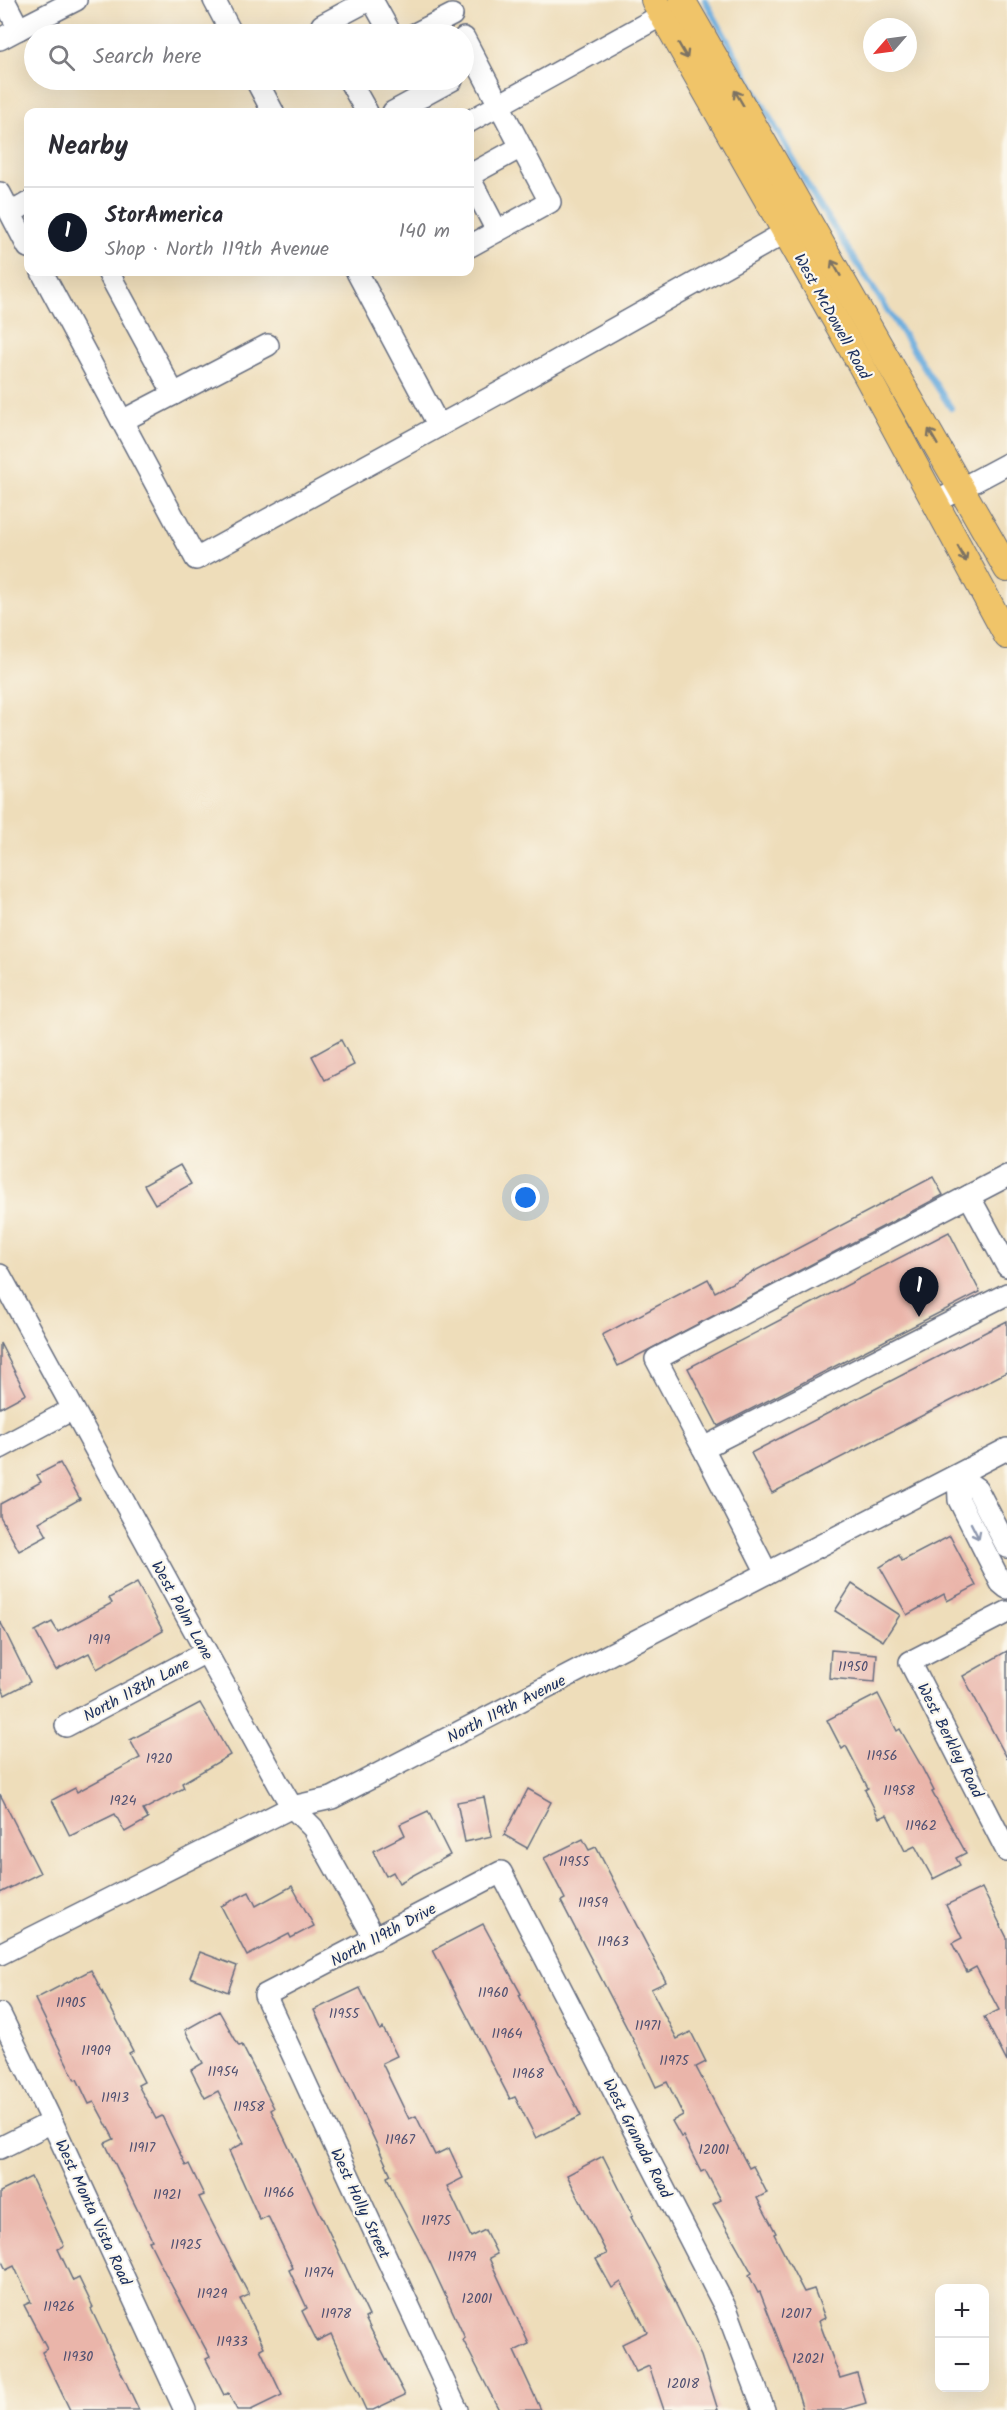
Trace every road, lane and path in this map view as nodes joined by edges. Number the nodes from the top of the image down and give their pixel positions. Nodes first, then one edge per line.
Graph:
1 (4, 0) edge
2 (76, 0) edge
3 (214, 0) edge
4 (371, 0) edge
5 (682, 0) edge
6 (448, 8) edge
7 (658, 8) edge
8 (29, 24) edge
9 (227, 24) edge
10 (326, 24) edge
11 (385, 24) edge
12 (428, 24) edge
13 (457, 24) edge
14 (24, 26) edge
15 (19, 29) junction
16 (0, 39) edge
17 (474, 73) edge
18 (261, 90) edge
19 (355, 90) edge
20 (417, 90) edge
21 (498, 105) junction
22 (271, 108) edge
23 (365, 108) edge
24 (397, 108) edge
25 (474, 119) edge
26 (521, 147) junction
27 (474, 175) edge
28 (474, 185) edge
29 (0, 193) edge
30 (20, 208) edge
31 (24, 227) edge
32 (497, 231) junction
33 (786, 232) junction
34 (474, 244) edge
35 (44, 276) edge
36 (110, 276) edge
37 (359, 276) edge
38 (268, 345) dead end
39 (174, 394) junction
40 (122, 421) junction
41 (439, 426) junction
42 (1007, 464) edge
43 (962, 488) junction
44 (934, 503) junction
45 (1007, 569) edge
46 (1007, 636) edge
47 (1007, 1176) edge
48 (969, 1196) junction
49 (1007, 1266) edge
50 (0, 1275) edge
51 (1007, 1294) edge
52 (73, 1409) junction
53 (0, 1448) edge
54 (703, 1449) junction
55 (1007, 1449) edge
56 (958, 1476) junction
57 (1007, 1547) edge
58 (768, 1573) junction
59 (1007, 1588) edge
60 (1007, 1612) edge
61 (206, 1652) junction
62 (66, 1726) dead end
63 (292, 1807) junction
64 (1007, 1851) edge
65 (501, 1872) joint
66 (375, 1939) junction
67 (0, 1954) edge
68 (265, 1995) joint
69 (0, 2014) edge
70 (52, 2122) junction
71 (0, 2148) edge
72 (185, 2410) edge
73 (457, 2410) edge
74 (764, 2410) edge

1 - 15 street
2 - 8 street
3 - 9 street
4 - 10 street
4 - 11 street
43 -> 5 main road, West McDowell Road
6 - 12 street
6 - 13 street
7 - 21 street
7 -> 33 main road, West McDowell Road
14 - 15 street
15 - 16 street
17 - 21 street
18 - 22 street
19 - 23 street
20 - 24 street
21 - 25 street
21 - 26 street
26 - 27 street
26 - 32 street
28 - 32 street
29 - 30 street
30 - 31 street
32 - 34 street
33 - 41 street
33 - 44 main road, West McDowell Road
35 - 40 street
36 - 39 street
37 - 41 street
38 - 39 street
39 - 40 street
40 - 41 street
42 - 43 street
43 - 44 street
43 - 45 main road, West McDowell Road
44 -> 46 main road, West McDowell Road
47 - 48 street
48 - 49 street
48 - 54 street
50 - 52 street, West Palm Lane
51 - 54 street
52 - 53 street
52 - 61 street, West Palm Lane
54 - 58 street
55 - 56 street, North 119th Avenue
56 - 57 street
56 - 58 street, North 119th Avenue
56 -> 59 street
58 - 63 street, North 119th Avenue
60 - 64 street, West Berkley Road
61 - 62 street, North 118th Lane
61 - 63 street, West Palm Lane
63 - 66 street, West Palm Lane
63 - 67 street, North 119th Avenue
65 - 66 street, North 119th Drive
65 - 74 street, West Granada Road
66 - 68 street, North 119th Drive
68 - 73 street, West Holly Street
69 - 70 street, West Monta Vista Road
70 - 71 street
70 - 72 street, West Monta Vista Road

